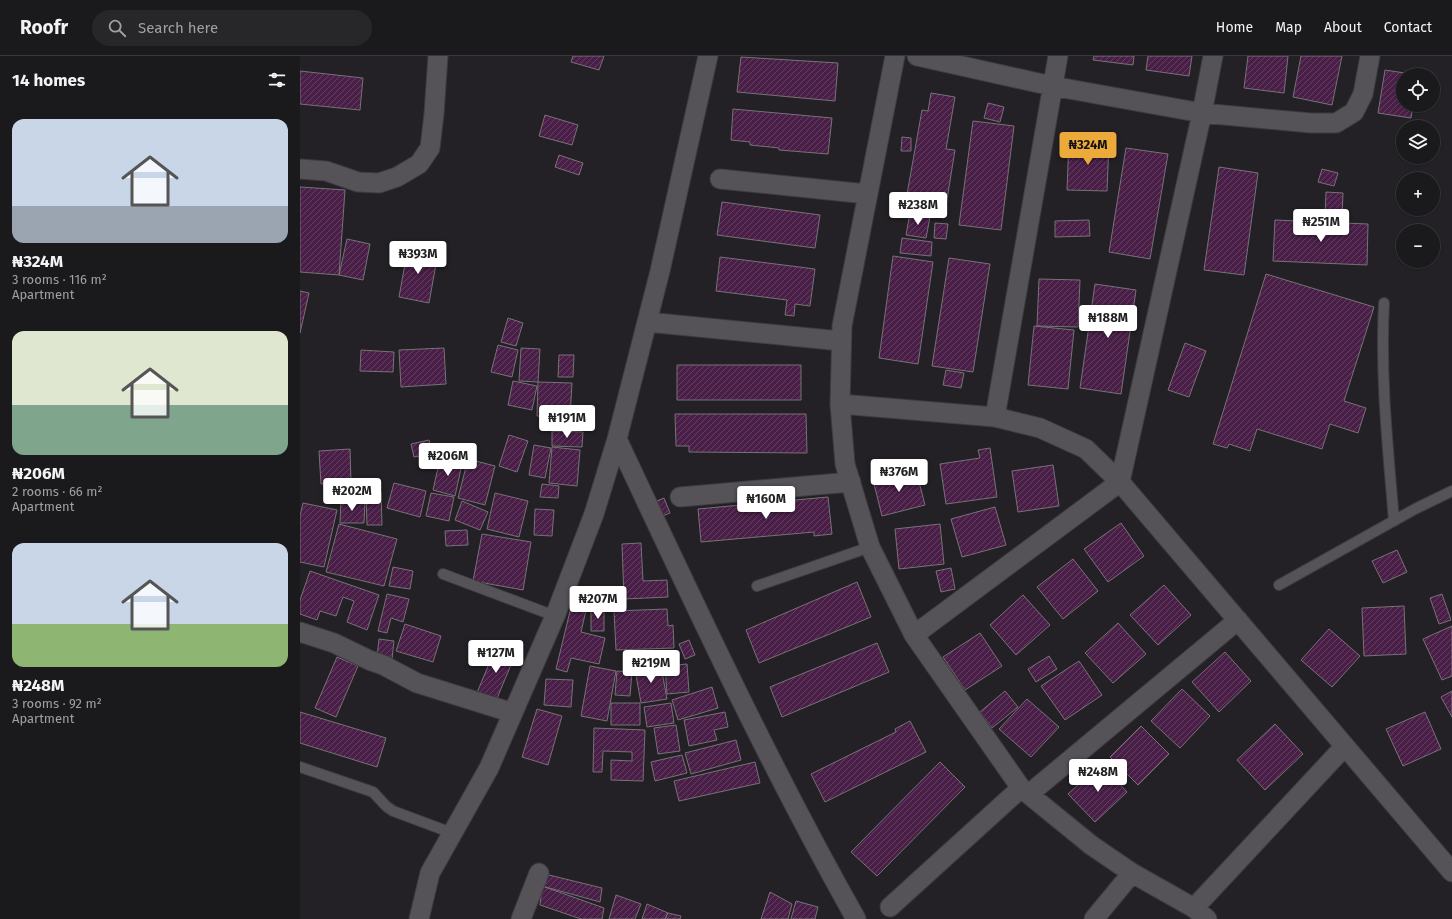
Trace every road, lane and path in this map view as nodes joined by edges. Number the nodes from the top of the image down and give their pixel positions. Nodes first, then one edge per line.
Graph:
1 (438, 56) edge
2 (708, 56) edge
3 (895, 56) edge
4 (917, 56) edge
5 (1058, 56) edge
6 (1213, 56) edge
7 (1370, 56) edge
8 (1052, 86) junction
9 (1202, 113) junction
10 (300, 169) edge
11 (720, 179) dead end
12 (867, 194) junction
13 (1384, 303) dead end
14 (647, 322) junction
15 (842, 341) junction
16 (840, 404) junction
17 (995, 417) junction
18 (617, 439) junction
19 (851, 482) junction
20 (1120, 482) junction
21 (1452, 491) edge
22 (680, 497) dead end
23 (1394, 521) junction
24 (870, 547) junction
25 (443, 574) dead end
26 (1279, 585) dead end
27 (756, 586) dead end
28 (555, 616) junction
29 (1238, 620) junction
30 (300, 632) edge
31 (914, 635) junction
32 (513, 713) junction
33 (1345, 746) junction
34 (300, 767) edge
35 (1025, 791) junction
36 (452, 832) junction
37 (1452, 872) edge
38 (539, 873) dead end
39 (1132, 873) junction
40 (890, 907) dead end
41 (1200, 914) edge
42 (419, 919) edge
43 (521, 919) edge
44 (856, 919) edge
45 (1094, 919) edge

1 - 10 street
2 - 14 street
3 - 12 street
4 - 8 street
5 - 8 street
6 - 9 street
7 - 9 street
8 - 9 street
8 - 17 street
9 - 20 street
11 - 12 street
12 - 15 street
13 - 23 lane
14 - 15 street
14 - 18 street
15 - 16 street
16 - 17 street
16 - 19 street
17 - 20 street
18 - 28 street
18 - 44 street
19 - 22 street
19 - 24 street
20 - 29 street
20 - 31 street
21 - 23 lane
23 - 26 lane
24 - 27 lane
24 - 31 street
25 - 28 lane
28 - 32 street
29 - 33 street
29 - 35 street
30 - 32 street
31 - 35 street
32 - 36 street
33 - 37 street
33 - 41 street
34 - 36 lane
35 - 39 street
35 - 40 street
36 - 42 street
38 - 43 street
39 - 41 street
39 - 45 street

